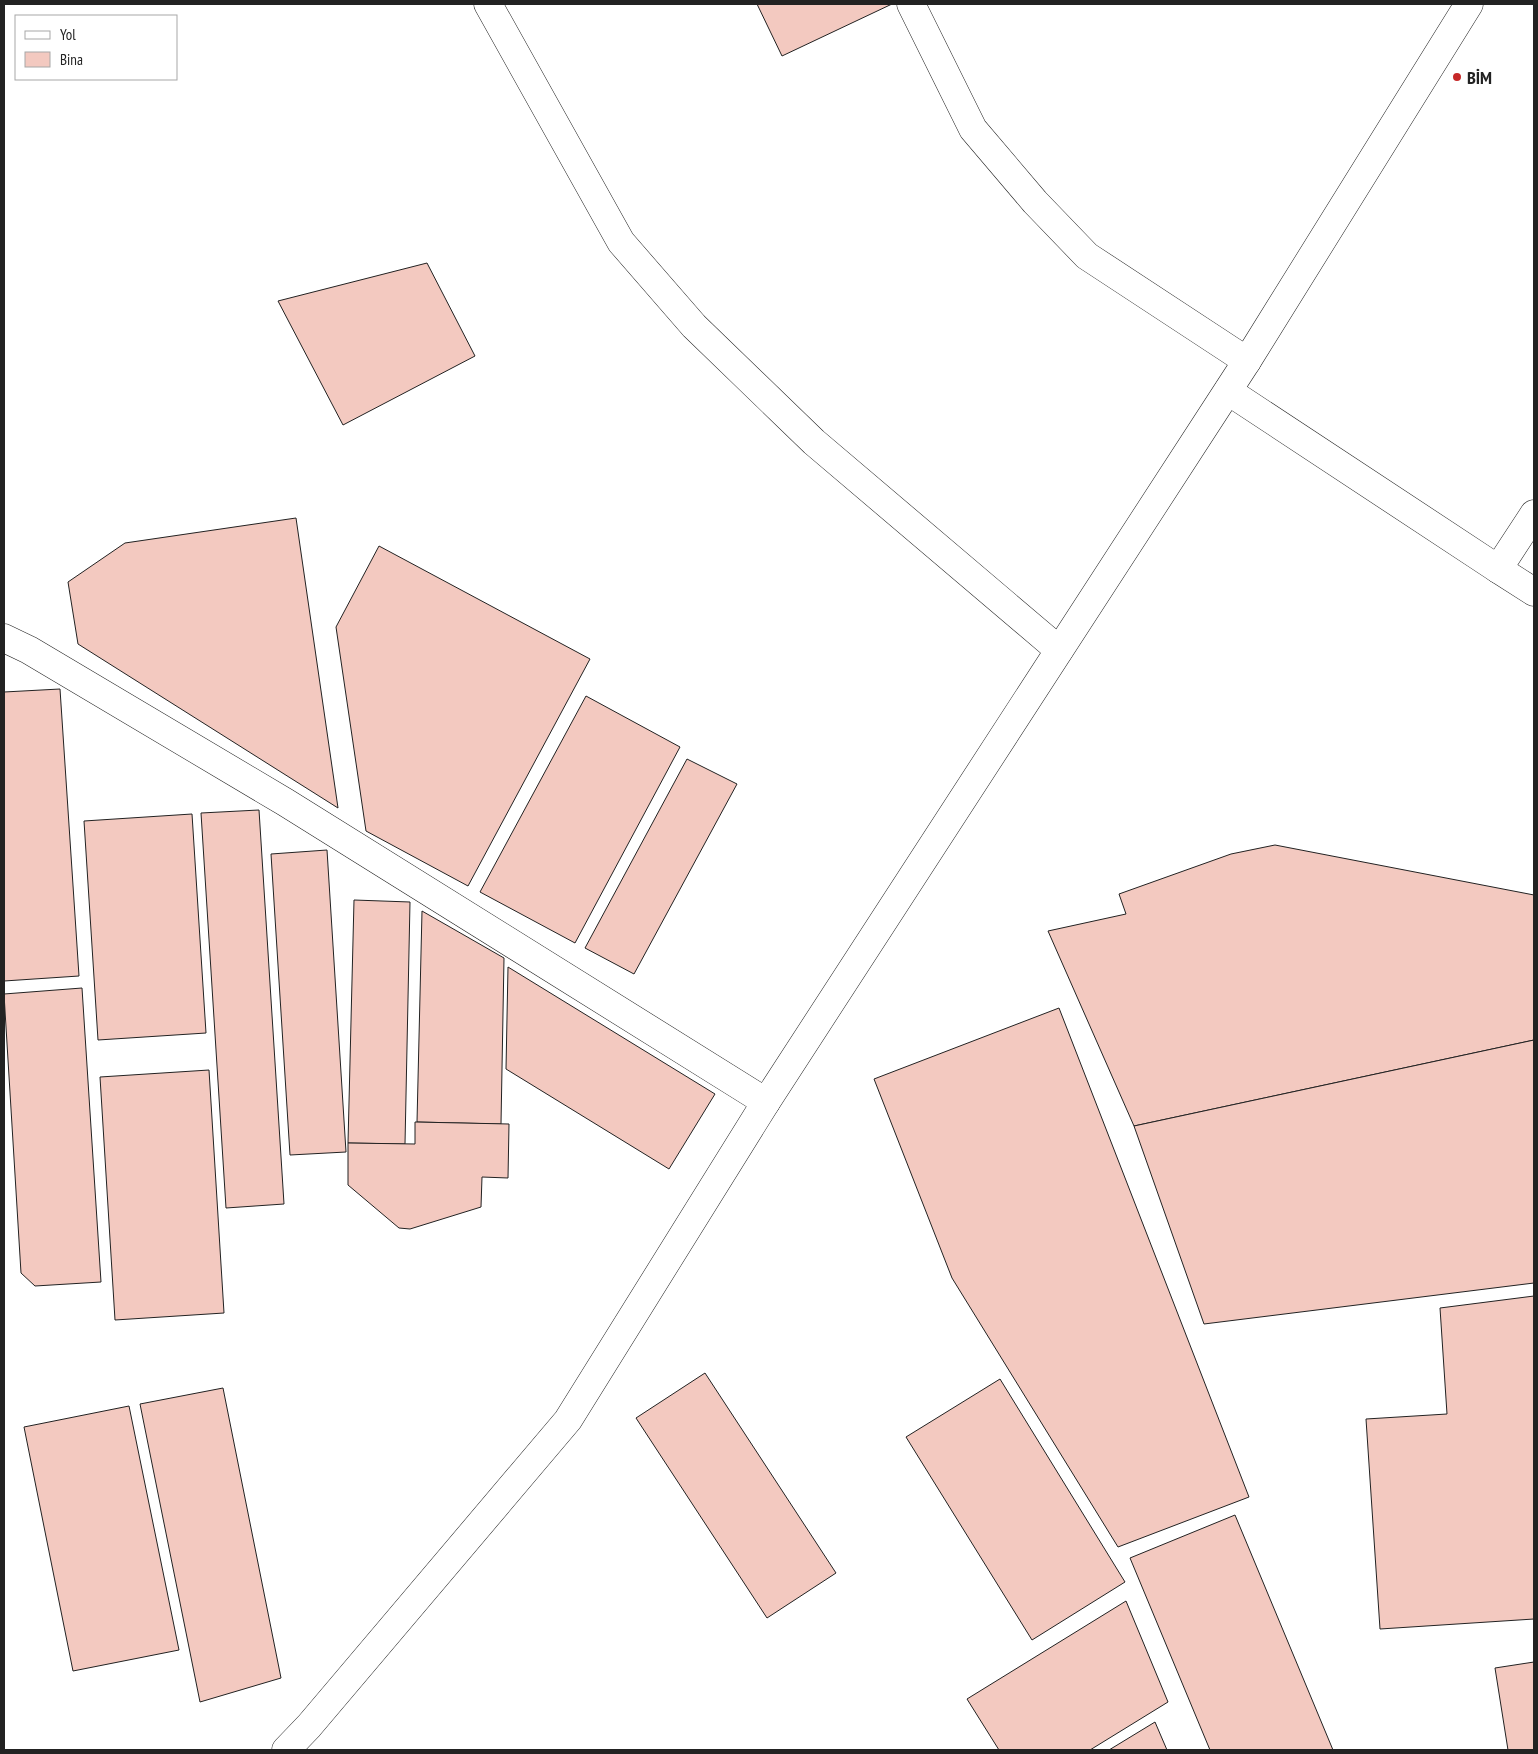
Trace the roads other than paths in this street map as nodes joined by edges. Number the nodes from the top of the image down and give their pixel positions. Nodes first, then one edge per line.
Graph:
1 (488, 4) edge
2 (911, 4) edge
3 (1469, 4) edge
4 (1248, 361) junction
5 (1228, 391) junction
6 (1534, 514) edge
7 (1498, 569) junction
8 (1534, 592) edge
9 (4, 638) edge
10 (1059, 650) junction
11 (766, 1102) junction
12 (286, 1750) edge

1 - 10 street
2 - 4 street
3 - 4 street
4 - 5 street
5 - 7 street
5 - 10 street
6 - 7 street
7 - 8 street
9 - 11 street
10 - 11 street
11 - 12 street

